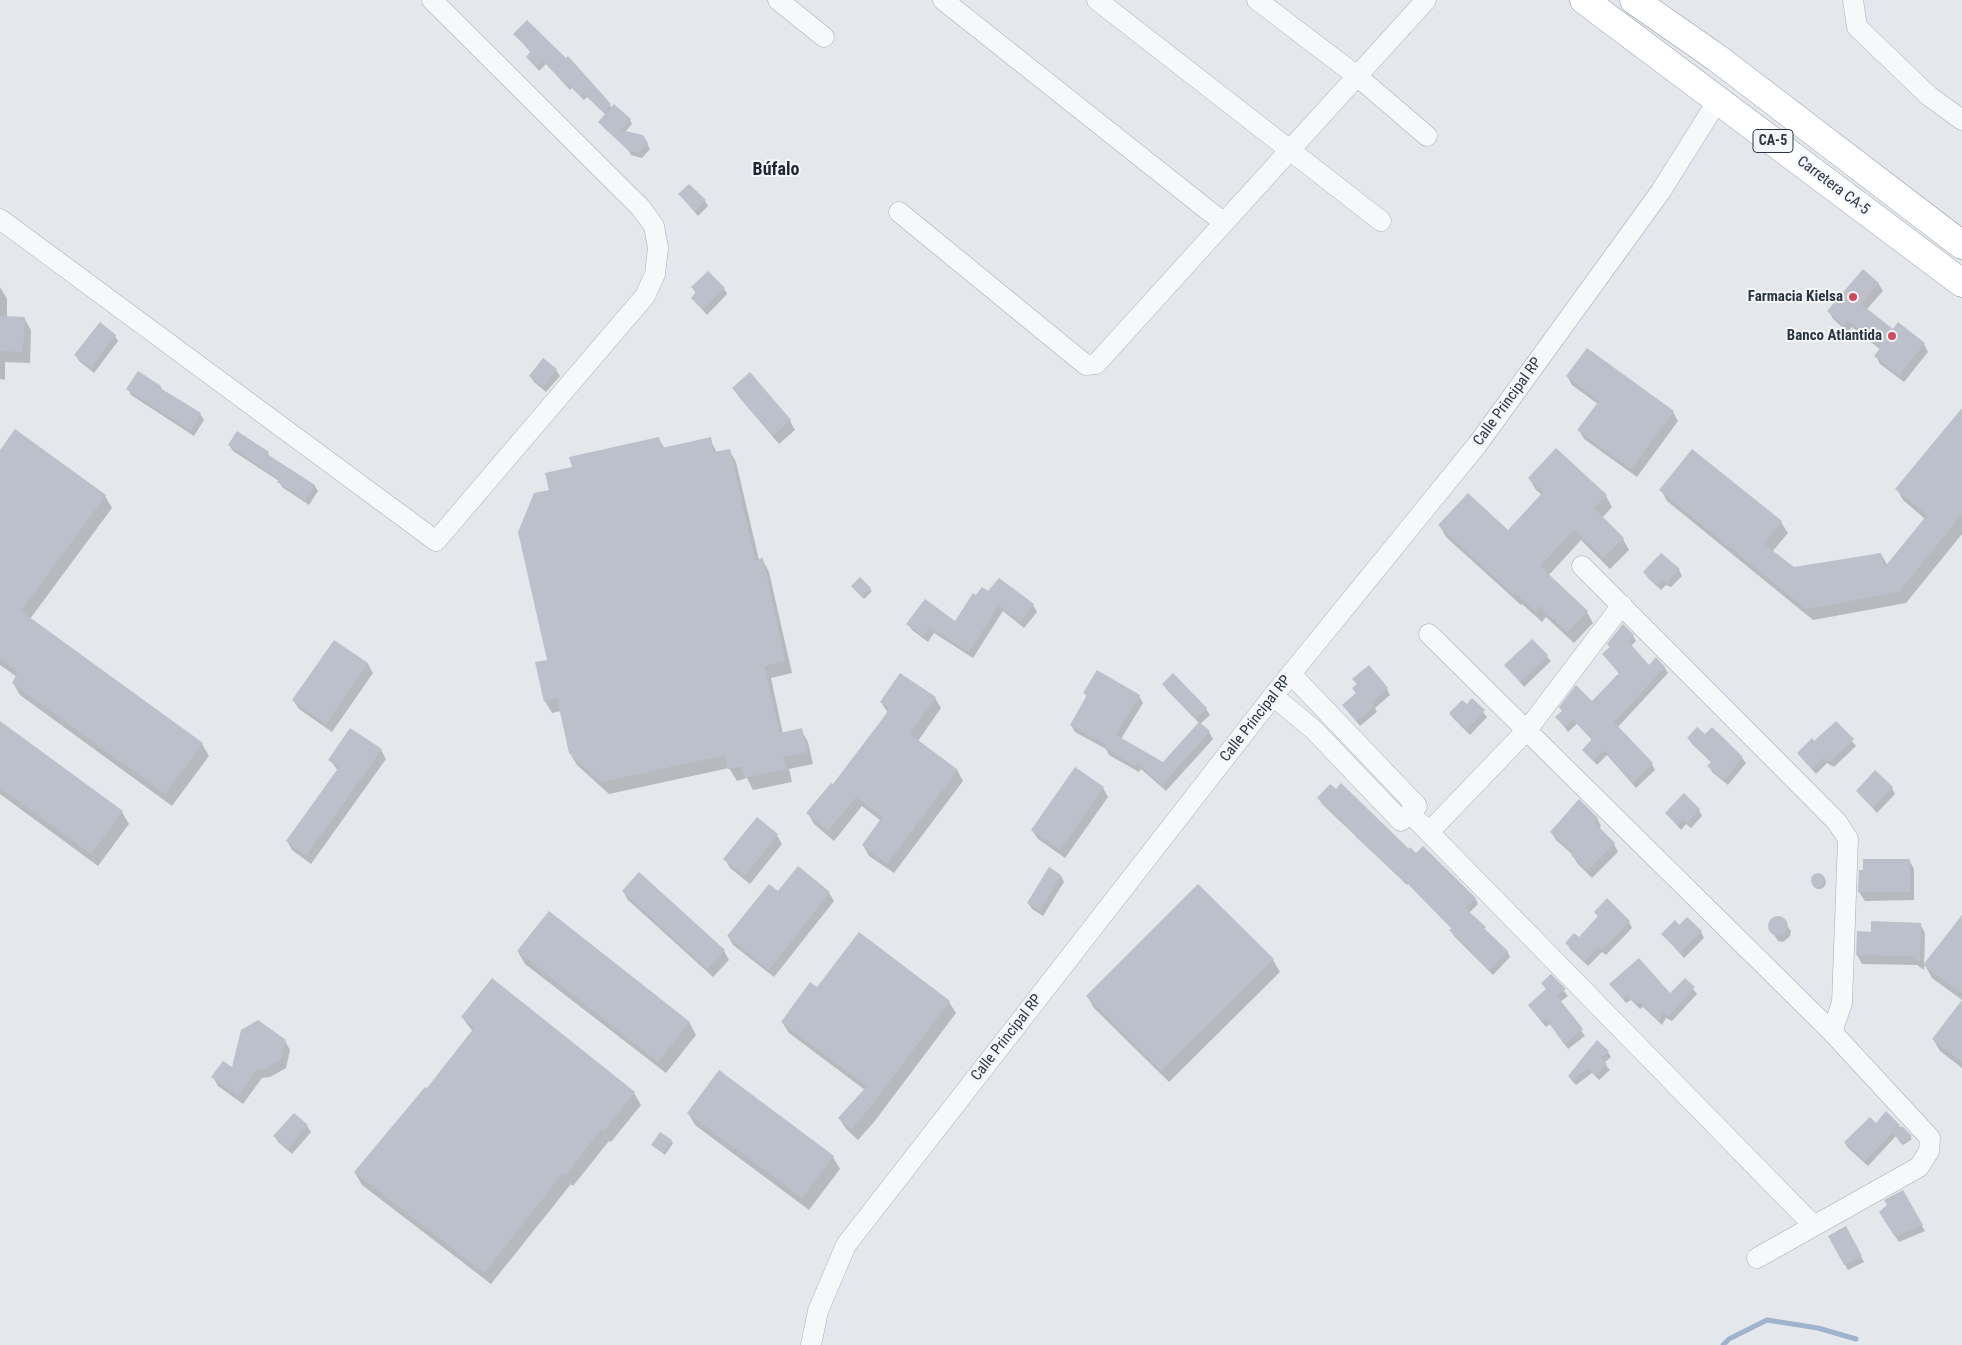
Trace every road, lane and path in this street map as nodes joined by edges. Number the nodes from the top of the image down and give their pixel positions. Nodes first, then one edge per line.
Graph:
1 (432, 0) edge
2 (778, 0) edge
3 (943, 0) edge
4 (1096, 0) edge
5 (1257, 0) edge
6 (1584, 0) edge
7 (1634, 0) edge
8 (1853, 0) edge
9 (1420, 2) edge
10 (824, 37) dead end
11 (1357, 76) junction
12 (1718, 100) junction
13 (1962, 120) edge
14 (1427, 136) dead end
15 (1290, 149) junction
16 (1849, 160) junction
17 (899, 212) dead end
18 (0, 219) edge
19 (1381, 221) dead end
20 (1224, 223) junction
21 (1962, 229) edge
22 (1962, 245) edge
23 (1962, 283) edge
24 (1582, 566) dead end
25 (1622, 604) junction
26 (1429, 634) dead end
27 (1291, 674) junction
28 (1272, 696) junction
29 (1526, 730) junction
30 (1409, 813) junction
31 (1429, 832) junction
32 (1832, 1032) junction
33 (1813, 1225) junction
34 (1757, 1258) dead end
35 (811, 1345) edge

1 - 18 street
2 - 10 street
3 - 20 street
4 - 15 street
5 - 11 street
6 - 12 highway, Carretera CA-5 / CA-5
7 - 16 highway, Carretera CA-5 / CA-5
8 - 13 street
9 - 11 street
11 - 14 street
11 - 15 street
12 - 23 highway, Carretera CA-5 / CA-5
12 - 27 street, Calle Principal RP
15 - 19 street
15 - 20 street
16 - 21 highway
16 - 22 highway, Carretera CA-5 / CA-5
17 - 20 street
24 - 25 street
25 - 29 street
25 - 32 street
26 - 29 street
27 - 28 street, Calle Principal RP
27 - 30 street
28 - 30 street
28 - 35 street, Calle Principal RP
29 - 31 street
29 - 32 street
30 - 31 street
31 - 33 street
32 - 33 street
33 - 34 street

